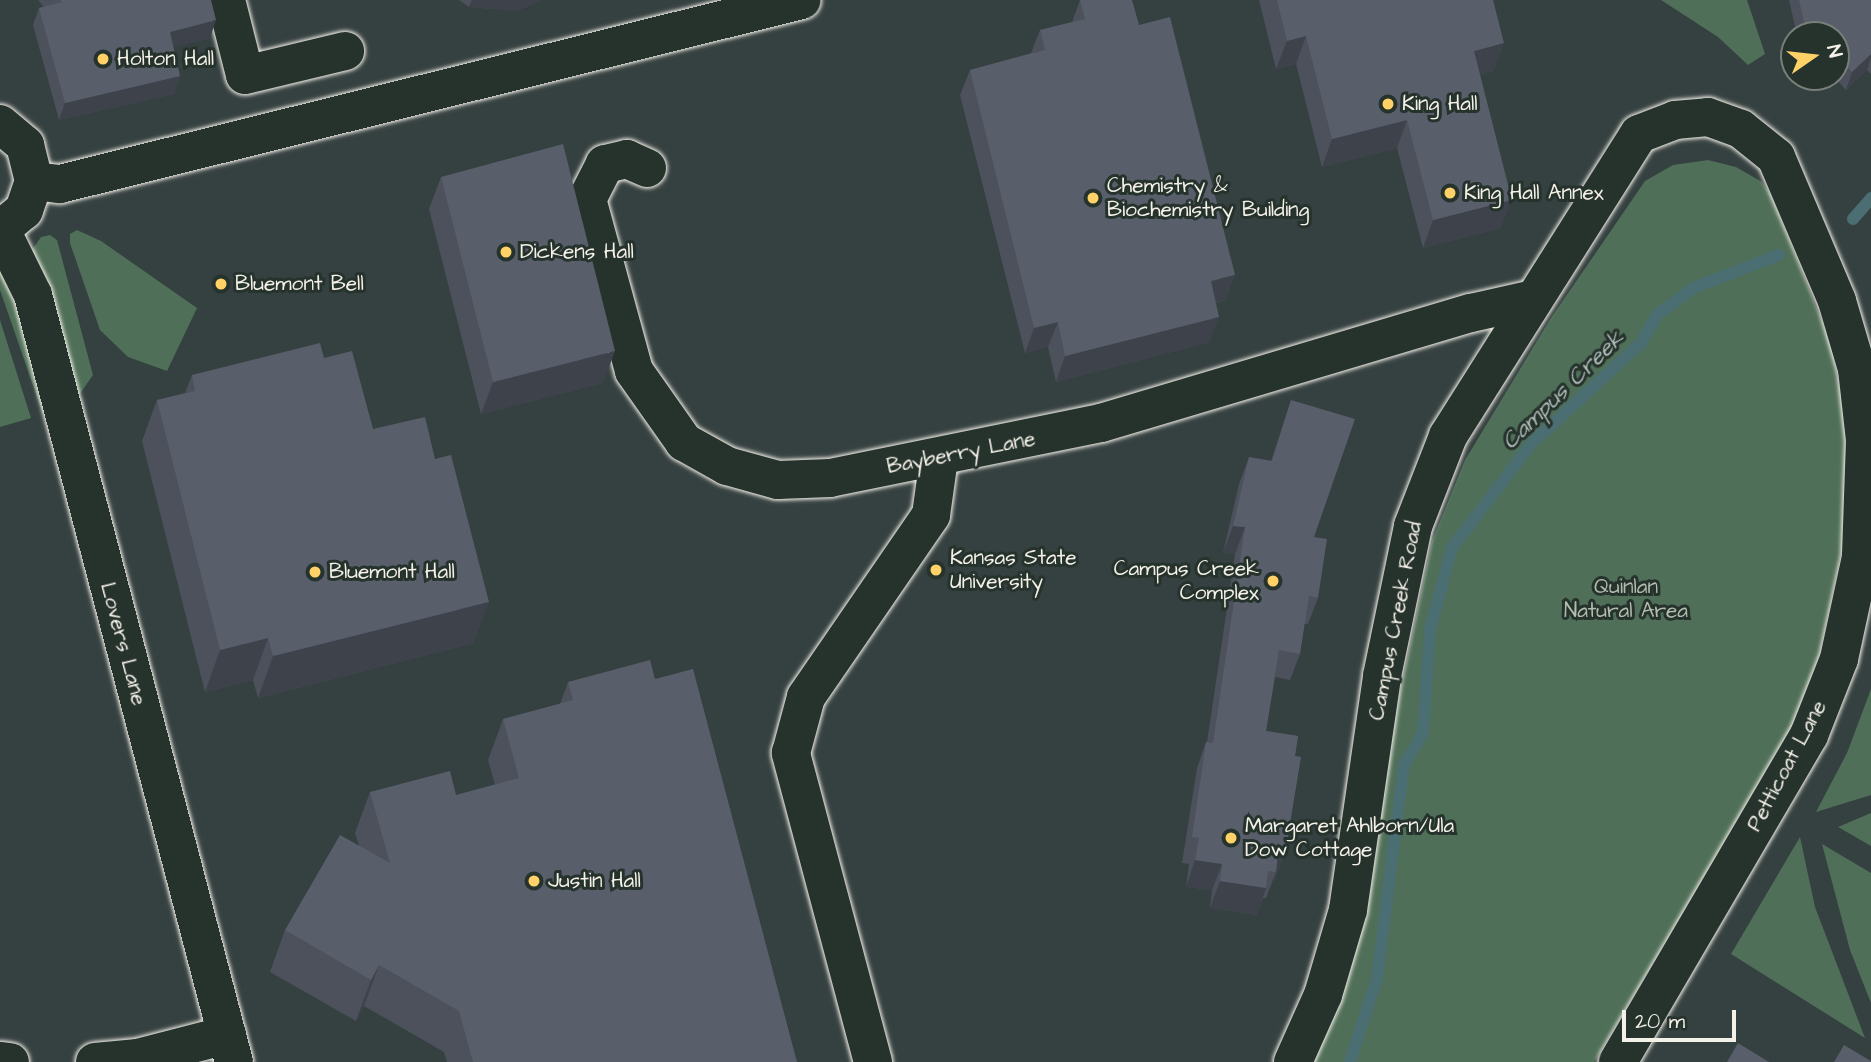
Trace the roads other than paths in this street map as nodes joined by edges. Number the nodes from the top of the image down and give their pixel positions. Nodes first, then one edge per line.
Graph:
1 (226, 0) edge
2 (802, 0) edge
3 (345, 51) dead end
4 (1708, 117) joint
5 (0, 124) edge
6 (647, 168) dead end
7 (34, 181) junction
8 (0, 230) edge
9 (1533, 299) junction
10 (939, 458) junction
11 (231, 1048) edge
12 (0, 1061) edge
13 (10, 1062) edge
14 (95, 1062) edge
15 (873, 1062) edge
16 (1293, 1062) edge
17 (1618, 1062) edge

1 - 3 street
2 - 7 street
4 - 9 street, Campus Creek Road
4 - 17 street, Petticoat Lane
5 - 7 street
6 - 10 street, Bayberry Lane
7 - 8 street
8 - 11 street, Lovers Lane
9 - 10 street, Bayberry Lane
9 - 16 street, Campus Creek Road
10 - 15 street
11 - 14 street
12 - 13 street

